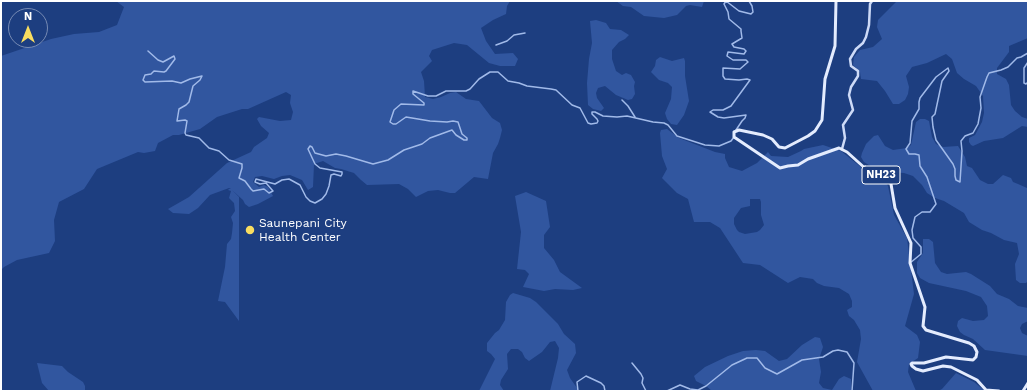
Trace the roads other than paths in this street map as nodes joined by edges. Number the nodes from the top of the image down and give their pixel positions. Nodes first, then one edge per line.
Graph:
1 (726, 1) edge
2 (749, 1) edge
3 (836, 1) edge
4 (872, 1) edge
5 (525, 33) dead end
6 (496, 45) dead end
7 (148, 51) dead end
8 (1028, 53) edge
9 (1028, 62) edge
10 (1028, 82) edge
11 (622, 100) dead end
12 (635, 118) junction
13 (735, 131) junction
14 (734, 137) junction
15 (842, 149) junction
16 (910, 263) junction
17 (632, 363) dead end
18 (1028, 383) edge
19 (578, 391) edge
20 (605, 391) edge
21 (646, 391) edge
22 (651, 391) edge
23 (658, 391) edge
24 (667, 391) edge
25 (852, 391) edge
26 (999, 391) edge
27 (1023, 391) edge

1 - 2 street
1 - 13 street
3 - 13 main road
4 - 15 main road
5 - 6 street
7 - 12 street
8 - 16 street
9 - 10 street
11 - 12 street
12 - 14 street
13 - 14 main road
14 - 15 main road
15 - 16 main road, NH23
16 - 26 main road, NH23
17 - 21 street
18 - 27 main road
19 - 20 street
22 - 23 street
24 - 25 street

